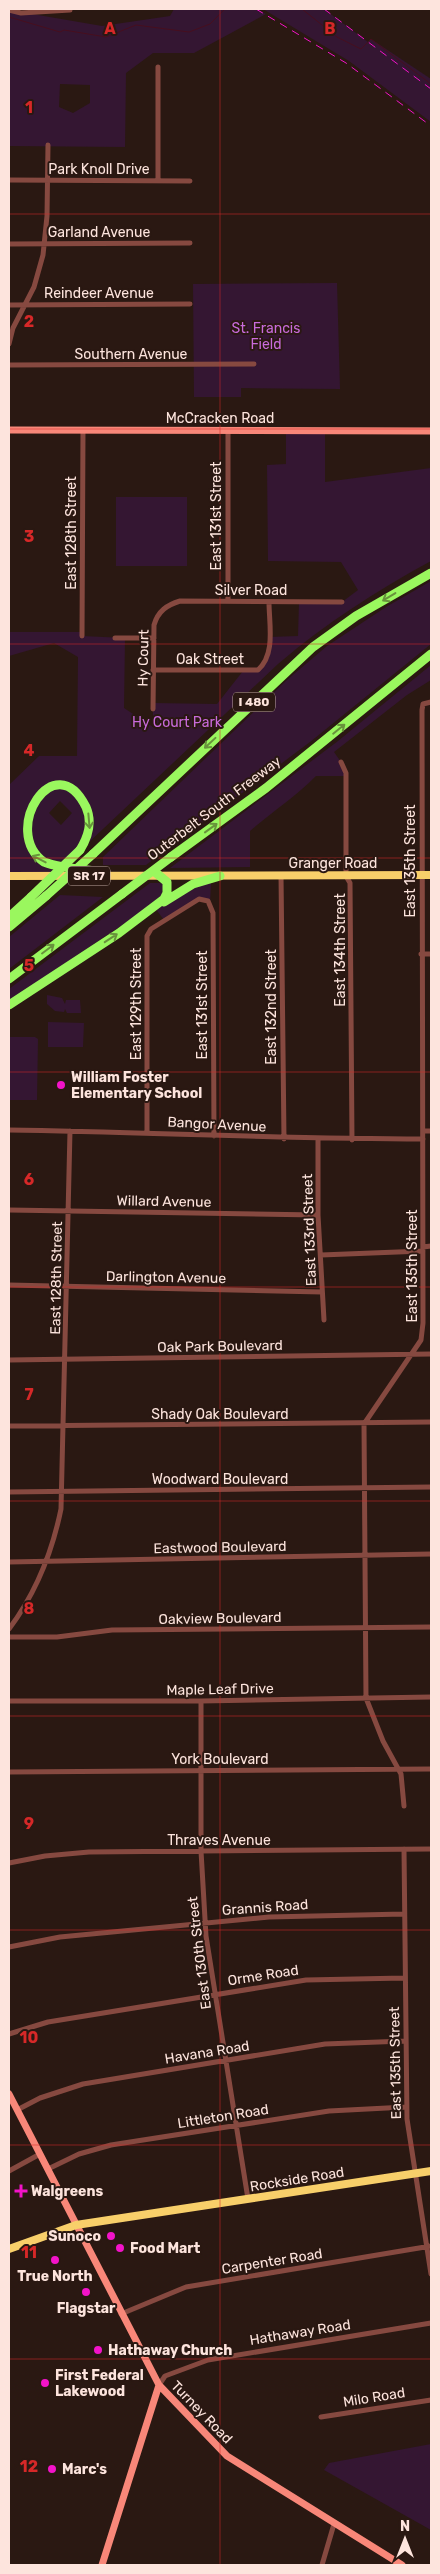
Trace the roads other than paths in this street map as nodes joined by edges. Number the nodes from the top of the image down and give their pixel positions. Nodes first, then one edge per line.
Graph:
1 (9, 10) edge
2 (70, 10) edge
3 (158, 67) dead end
4 (48, 144) dead end
5 (9, 180) edge
6 (48, 180) junction
7 (158, 180) junction
8 (190, 181) dead end
9 (9, 244) edge
10 (43, 244) junction
11 (190, 244) dead end
12 (9, 304) edge
13 (26, 304) junction
14 (190, 304) dead end
15 (9, 344) edge
16 (254, 364) dead end
17 (9, 365) edge
18 (9, 430) edge
19 (83, 430) junction
20 (228, 431) junction
21 (431, 431) edge
22 (431, 572) edge
23 (228, 601) junction
24 (269, 602) junction
25 (342, 602) dead end
26 (163, 610) joint
27 (82, 636) dead end
28 (115, 638) dead end
29 (154, 638) junction
30 (431, 654) edge
31 (153, 670) junction
32 (428, 702) edge
33 (153, 709) dead end
34 (341, 762) dead end
35 (27, 795) dead end
36 (21, 845) dead end
37 (104, 872) junction
38 (158, 874) junction
39 (235, 875) junction
40 (281, 875) junction
41 (431, 875) edge
42 (12, 876) edge
43 (220, 876) junction
44 (346, 876) junction
45 (421, 876) junction
46 (210, 904) joint
47 (9, 916) edge
48 (139, 918) junction
49 (9, 927) edge
50 (421, 954) junction
51 (431, 954) edge
52 (9, 979) edge
53 (9, 1005) edge
54 (9, 1130) edge
55 (70, 1131) junction
56 (423, 1131) junction
57 (431, 1131) edge
58 (148, 1132) junction
59 (214, 1136) junction
60 (284, 1139) junction
61 (423, 1139) junction
62 (318, 1140) junction
63 (352, 1140) junction
64 (9, 1210) edge
65 (68, 1211) junction
66 (318, 1215) junction
67 (431, 1246) edge
68 (423, 1249) junction
69 (322, 1255) junction
70 (9, 1286) edge
71 (67, 1287) junction
72 (322, 1292) junction
73 (324, 1320) dead end
74 (412, 1354) junction
75 (431, 1354) edge
76 (65, 1359) junction
77 (9, 1360) edge
78 (431, 1422) edge
79 (364, 1424) junction
80 (64, 1425) junction
81 (9, 1426) edge
82 (431, 1487) edge
83 (365, 1489) junction
84 (62, 1491) junction
85 (9, 1492) edge
86 (431, 1554) edge
87 (365, 1555) junction
88 (9, 1562) edge
89 (47, 1562) junction
90 (431, 1627) edge
91 (366, 1628) junction
92 (9, 1630) edge
93 (9, 1637) edge
94 (431, 1696) edge
95 (366, 1698) junction
96 (9, 1701) edge
97 (201, 1701) junction
98 (399, 1769) junction
99 (431, 1769) edge
100 (201, 1770) junction
101 (9, 1772) edge
102 (404, 1806) dead end
103 (431, 1849) edge
104 (404, 1850) junction
105 (201, 1851) junction
106 (9, 1863) edge
107 (404, 1914) junction
108 (205, 1922) junction
109 (9, 1947) edge
110 (404, 1978) junction
111 (214, 1994) junction
112 (9, 2034) edge
113 (405, 2041) junction
114 (225, 2061) junction
115 (9, 2096) edge
116 (406, 2106) junction
117 (18, 2110) junction
118 (235, 2125) junction
119 (40, 2154) junction
120 (48, 2169) junction
121 (9, 2171) edge
122 (431, 2171) edge
123 (416, 2173) junction
124 (248, 2199) junction
125 (76, 2225) junction
126 (9, 2247) edge
127 (429, 2247) edge
128 (431, 2274) edge
129 (121, 2314) junction
130 (431, 2323) edge
131 (159, 2385) junction
132 (431, 2400) edge
133 (321, 2417) dead end
134 (334, 2524) junction
135 (102, 2565) edge
136 (322, 2565) edge
137 (402, 2565) edge

1 - 2 street
3 - 7 street
4 - 6 street
5 - 6 street, Park Knoll Drive
6 - 7 street, Park Knoll Drive
6 - 10 street
7 - 8 street, Park Knoll Drive
9 - 10 street, Garland Avenue
10 - 11 street, Garland Avenue
10 - 13 street
12 - 13 street, Reindeer Avenue
13 - 14 street, Reindeer Avenue
13 - 15 street
16 - 17 street, Southern Avenue
18 - 19 street, McCracken Road
19 - 20 street, McCracken Road
19 - 27 street, East 128th Street
20 - 21 street, McCracken Road
20 - 23 street, East 131st Street
22 -> 49 highway, I 480, bridge
23 - 24 street, Silver Road
23 - 26 street, Silver Road
24 - 25 street, Silver Road
24 - 31 street, Oak Street
26 - 29 street, Hy Court
28 - 29 street
29 - 31 street, Hy Court
52 -> 30 highway, Outerbelt South Freeway, bridge
31 - 33 street, Hy Court
32 - 45 street, East 135th Street
34 - 44 street, East 134th Street
35 -> 47 highway, bridge
37 -> 36 highway
37 - 38 main road, Granger Road / SR 17
37 - 42 main road, Granger Road / SR 17
38 - 39 main road, Granger Road / SR 17
38 - 42 main road, Granger Road / SR 17
38 - 43 main road, Granger Road / SR 17
38 - 48 highway
39 - 40 main road, Granger Road / SR 17
39 - 43 main road, Granger Road / SR 17
40 - 44 main road, Granger Road / SR 17
40 - 60 street, East 132nd Street
41 - 45 main road, Granger Road / SR 17
43 - 48 highway
44 - 45 main road, Granger Road / SR 17
44 - 63 street, East 134th Street
45 - 50 street, East 135th Street
46 - 58 street, East 129th Street
46 - 59 street, East 131st Street
53 -> 48 highway
50 - 51 street
50 - 56 street, East 135th Street
54 - 55 street, Bangor Avenue
55 - 58 street, Bangor Avenue
55 - 65 street, East 128th Street
56 - 57 street
56 - 61 street, East 135th Street
58 - 59 street, Bangor Avenue
59 - 60 street, Bangor Avenue
60 - 62 street, Bangor Avenue
61 - 63 street, Bangor Avenue
61 - 68 street, East 135th Street
62 - 63 street, Bangor Avenue
62 - 66 street, East 133rd Street
64 - 65 street, Willard Avenue
65 - 66 street, Willard Avenue
65 - 71 street, East 128th Street
66 - 69 street, East 133rd Street
67 - 68 street
68 - 69 street
68 - 74 street, East 135th Street
69 - 72 street, East 133rd Street
70 - 71 street, Darlington Avenue
71 - 72 street, Darlington Avenue
71 - 76 street, East 128th Street
72 - 73 street, East 133rd Street
74 - 75 street, Oak Park Boulevard
74 - 76 street, Oak Park Boulevard
74 - 79 street, East 135th Street
76 - 77 street, Oak Park Boulevard
76 - 80 street, East 128th Street
78 - 79 street, Shady Oak Boulevard
79 - 80 street, Shady Oak Boulevard
79 - 83 street
80 - 81 street, Shady Oak Boulevard
80 - 84 street, East 128th Street
82 - 83 street, Woodward Boulevard
83 - 84 street, Woodward Boulevard
83 - 87 street
84 - 85 street, Woodward Boulevard
84 - 89 street, East 128th Street
86 - 87 street, Eastwood Boulevard
87 - 89 street, Eastwood Boulevard
87 - 91 street
88 - 89 street, Eastwood Boulevard
89 - 92 street, East 128th Street
90 - 91 street, Oakview Boulevard
91 - 93 street, Oakview Boulevard
91 - 95 street
94 - 95 street, Maple Leaf Drive
95 - 97 street, Maple Leaf Drive
95 - 98 street
96 - 97 street, Maple Leaf Drive
97 - 100 street, East 130th Street
98 - 99 street, York Boulevard
98 - 100 street, York Boulevard
98 - 102 street
100 - 101 street, York Boulevard
100 - 105 street, East 130th Street
103 - 104 street, Thraves Avenue
104 - 105 street, Thraves Avenue
104 - 107 street, East 135th Street
105 - 106 street, Thraves Avenue
105 - 108 street, East 130th Street
107 - 108 street, Grannis Road
107 - 110 street, East 135th Street
108 - 109 street, Grannis Road
108 - 111 street, East 130th Street
110 - 111 street, Orme Road
110 - 113 street, East 135th Street
111 - 112 street, Orme Road
111 - 114 street, East 130th Street
113 - 114 street, Havana Road
113 - 116 street, East 135th Street
114 - 117 street, Havana Road
114 - 118 street, East 130th Street
115 - 117 street, Turney Road
116 - 118 street, Littleton Road
116 - 123 street, East 135th Street
117 - 119 street, Turney Road
118 - 120 street, Littleton Road
118 - 124 street, East 130th Street
119 - 120 street, Turney Road
119 - 121 street
120 - 125 street, Turney Road
122 - 123 main road, Rockside Road
123 - 124 main road, Rockside Road
123 - 127 street, East 135th Street
124 - 125 main road, Rockside Road
125 - 126 main road, Rockside Road
125 - 129 street, Turney Road
127 - 128 street, East 135th Street
127 - 129 street, Carpenter Road
129 - 131 street, Turney Road
130 - 131 street, Hathaway Road
131 - 134 street, Turney Road
131 - 135 street
132 - 133 street, Milo Road
134 - 136 street
134 - 137 street, Turney Road

